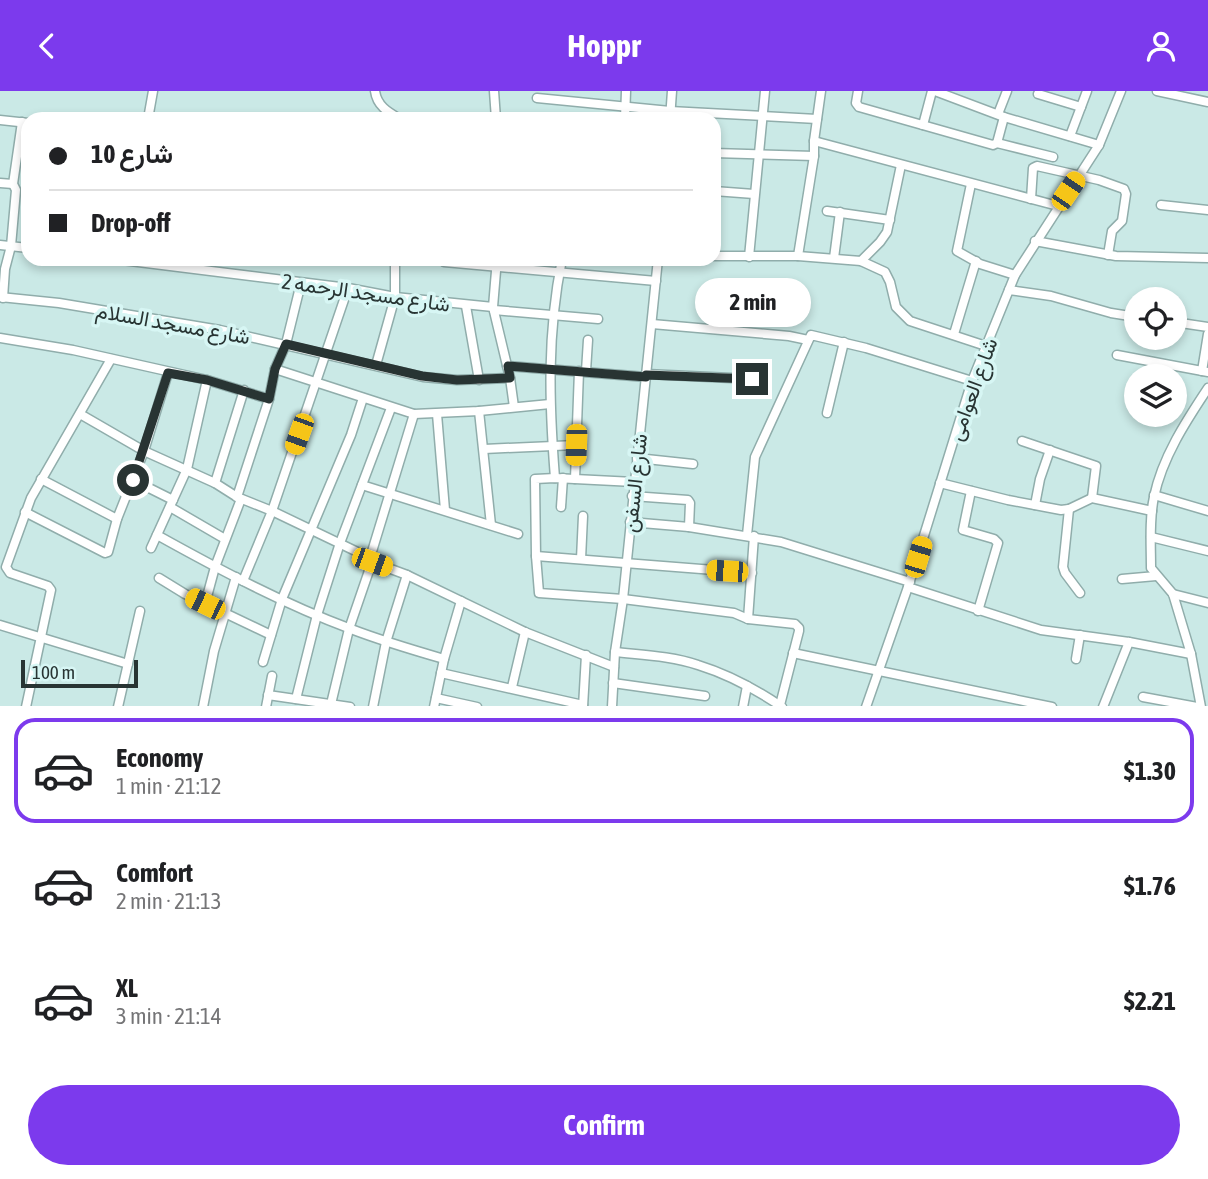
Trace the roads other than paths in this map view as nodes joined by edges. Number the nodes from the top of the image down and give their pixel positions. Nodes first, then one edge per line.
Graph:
1 (153, 91) edge
2 (375, 91) edge
3 (494, 91) edge
4 (626, 91) edge
5 (672, 91) edge
6 (765, 91) edge
7 (821, 91) edge
8 (858, 91) edge
9 (1007, 91) edge
10 (1087, 91) edge
11 (1121, 91) edge
12 (1157, 91) edge
13 (938, 92) edge
14 (1038, 94) dead end
15 (537, 98) dead end
16 (1208, 102) edge
17 (625, 106) junction
18 (1081, 107) junction
19 (149, 112) edge
20 (387, 112) edge
21 (496, 112) edge
22 (625, 112) edge
23 (655, 112) edge
24 (670, 112) edge
25 (1001, 115) junction
26 (721, 116) edge
27 (762, 116) junction
28 (0, 120) edge
29 (817, 120) junction
30 (21, 123) edge
31 (923, 125) junction
32 (1070, 136) junction
33 (814, 141) junction
34 (997, 143) junction
35 (1099, 145) junction
36 (21, 149) edge
37 (721, 153) edge
38 (758, 154) junction
39 (814, 156) junction
40 (1053, 157) dead end
41 (901, 165) junction
42 (1078, 177) junction
43 (0, 183) edge
44 (971, 184) junction
45 (15, 187) junction
46 (21, 189) edge
47 (721, 192) edge
48 (754, 194) junction
49 (1031, 199) junction
50 (1161, 205) dead end
51 (1058, 206) junction
52 (1208, 210) edge
53 (827, 211) dead end
54 (841, 212) junction
55 (890, 220) junction
56 (1035, 241) junction
57 (0, 245) edge
58 (11, 246) junction
59 (21, 247) edge
60 (1108, 255) junction
61 (721, 256) edge
62 (798, 256) junction
63 (749, 257) junction
64 (834, 258) junction
65 (1208, 258) edge
66 (861, 261) junction
67 (976, 261) junction
68 (169, 266) edge
69 (395, 266) edge
70 (496, 266) edge
71 (524, 266) edge
72 (560, 266) edge
73 (657, 266) edge
74 (559, 271) junction
75 (1014, 275) junction
76 (656, 281) junction
77 (301, 283) junction
78 (348, 288) junction
79 (1009, 290) junction
80 (1, 297) edge
81 (396, 297) junction
82 (466, 306) junction
83 (493, 308) junction
84 (1124, 315) edge
85 (552, 316) junction
86 (598, 319) dead end
87 (652, 324) junction
88 (1187, 324) edge
89 (1208, 327) edge
90 (954, 334) junction
91 (1208, 334) edge
92 (0, 338) edge
93 (588, 340) dead end
94 (808, 340) junction
95 (844, 342) junction
96 (286, 344) junction
97 (986, 346) junction
98 (327, 353) junction
99 (1117, 355) dead end
100 (111, 359) junction
101 (376, 365) junction
102 (508, 366) junction
103 (549, 368) junction
104 (275, 369) junction
105 (582, 371) junction
106 (1205, 371) edge
107 (168, 373) junction
108 (646, 376) junction
109 (510, 378) junction
110 (752, 379) dead end
111 (207, 380) junction
112 (479, 380) junction
113 (972, 381) junction
114 (317, 382) junction
115 (1208, 388) edge
116 (244, 390) junction
117 (363, 398) junction
118 (269, 399) junction
119 (550, 404) junction
120 (514, 407) junction
121 (391, 408) junction
122 (479, 411) junction
123 (827, 413) dead end
124 (80, 414) junction
125 (414, 414) junction
126 (437, 414) junction
127 (1022, 441) dead end
128 (553, 445) junction
129 (576, 445) junction
130 (484, 449) junction
131 (1050, 450) junction
132 (144, 451) junction
133 (637, 458) junction
134 (693, 464) dead end
135 (187, 470) junction
136 (559, 478) junction
137 (41, 479) junction
138 (575, 479) junction
139 (133, 480) junction
140 (634, 482) junction
141 (215, 483) junction
142 (940, 483) junction
143 (362, 485) junction
144 (971, 491) junction
145 (390, 493) junction
146 (1154, 495) junction
147 (632, 496) junction
148 (239, 498) junction
149 (1092, 498) junction
150 (172, 503) junction
151 (1035, 505) junction
152 (561, 507) dead end
153 (1069, 509) junction
154 (272, 510) junction
155 (444, 510) junction
156 (1152, 511) junction
157 (1208, 511) edge
158 (25, 512) junction
159 (583, 516) dead end
160 (117, 519) junction
161 (630, 522) junction
162 (491, 525) junction
163 (689, 527) junction
164 (312, 530) junction
165 (518, 534) dead end
166 (157, 535) junction
167 (751, 536) junction
168 (1151, 537) junction
169 (225, 539) junction
170 (340, 543) junction
171 (151, 548) dead end
172 (1208, 551) edge
173 (536, 556) junction
174 (581, 559) junction
175 (371, 560) junction
176 (626, 564) junction
177 (215, 567) junction
178 (752, 573) junction
179 (407, 575) junction
180 (1156, 576) junction
181 (159, 578) dead end
182 (240, 579) junction
183 (1122, 579) dead end
184 (909, 585) junction
185 (1080, 593) dead end
186 (1173, 594) junction
187 (282, 599) junction
188 (623, 600) junction
189 (461, 601) junction
190 (1208, 603) edge
191 (205, 604) junction
192 (140, 611) dead end
193 (978, 611) junction
194 (225, 614) junction
195 (317, 615) junction
196 (748, 619) junction
197 (0, 625) edge
198 (349, 629) junction
199 (525, 632) junction
200 (271, 635) junction
201 (1080, 635) junction
202 (41, 638) junction
203 (386, 642) junction
204 (1129, 642) junction
205 (615, 652) junction
206 (793, 653) junction
207 (1191, 654) junction
208 (586, 655) junction
209 (444, 659) junction
210 (1076, 659) dead end
211 (263, 662) dead end
212 (128, 664) junction
213 (614, 667) junction
214 (879, 671) junction
215 (441, 673) junction
216 (272, 676) dead end
217 (613, 683) junction
218 (747, 686) junction
219 (512, 687) junction
220 (268, 695) junction
221 (705, 696) dead end
222 (1143, 697) dead end
223 (296, 699) junction
224 (435, 702) edge
225 (331, 704) junction
226 (26, 706) edge
227 (118, 706) edge
228 (203, 706) edge
229 (266, 706) edge
230 (346, 706) edge
231 (373, 706) edge
232 (477, 706) edge
233 (583, 706) edge
234 (612, 706) edge
235 (743, 706) edge
236 (781, 706) edge
237 (866, 706) edge
238 (1052, 706) edge
239 (1103, 706) edge
240 (1199, 706) edge

1 - 19 street
2 - 20 street
3 - 21 street
4 - 17 street
5 - 24 street
6 - 27 street
7 - 29 street
8 - 31 street
9 - 25 street
10 - 18 street
11 - 35 street, شارع العوامى
12 - 16 street
13 - 25 street
13 - 31 street
14 - 18 street
15 - 17 street
17 - 22 street
17 - 23 street
18 - 32 street
25 - 32 street
25 - 34 street
26 - 27 street
27 - 29 street
27 - 38 street
28 - 30 street
29 - 33 street
31 - 34 street
32 - 35 street
33 - 39 street
33 - 41 street
34 - 40 street
35 - 42 street, شارع العوامى
36 - 45 street
37 - 38 street
38 - 39 street
38 - 48 street
39 - 62 street
41 - 44 street
41 - 55 street
42 - 49 street
42 - 51 street, شارع العوامى
42 - 60 street
43 - 45 street
44 - 49 street
44 - 67 street
45 - 46 street
45 - 58 street
47 - 48 street
48 - 63 street
49 - 51 street
50 - 52 street
51 - 56 street, شارع العوامى
53 - 54 street
54 - 55 street
54 - 64 street
55 - 66 street
56 - 60 street
56 - 75 street, شارع العوامى
57 - 58 street
58 - 59 street
58 - 80 street
60 - 65 street
61 - 63 street
62 - 63 street
62 - 64 street
64 - 66 street
66 - 90 street
67 - 75 street
67 - 90 street
68 - 77 street, شارع مسجد الرحمه 2
69 - 81 street
70 - 83 street
71 - 74 street
72 - 74 street
73 - 76 street, شارع السفن
74 - 76 street
74 - 85 street
75 - 79 street, شارع العوامى
76 - 87 street, شارع السفن
77 - 78 street, شارع مسجد الرحمه 2
77 - 96 street
78 - 81 street, شارع مسجد الرحمه 2
78 - 98 street
79 - 84 street
79 - 97 street, شارع العوامى
80 - 96 street, شارع مسجد السلام
81 - 82 street, شارع مسجد الرحمه 2
81 - 101 street
82 - 83 street, شارع مسجد الرحمه 2
82 - 112 street
83 - 85 street, شارع مسجد الرحمه 2
83 - 102 street
85 - 86 street, شارع مسجد الرحمه 2
85 - 103 street
87 - 94 street
87 - 108 street, شارع السفن
88 - 89 street
90 - 97 street
91 - 106 street
92 - 100 street
93 - 105 street
94 - 95 street
94 - 167 street
95 - 113 street
95 - 123 street
96 - 98 street, شارع مسجد السلام
96 - 104 street
97 - 113 street, شارع العوامى
98 - 101 street, شارع مسجد السلام
98 - 114 street
99 - 106 street
100 - 107 street
100 - 124 street
101 - 112 street, شارع مسجد السلام
102 - 103 street
102 - 109 street
103 - 105 street
103 - 119 street
104 - 114 street
104 - 118 street
105 - 108 street
105 - 129 street
107 - 111 street
107 - 132 street
108 - 110 street
108 - 133 street, شارع السفن
109 - 112 street, شارع مسجد السلام
109 - 120 street
111 - 116 street
111 - 135 street
113 - 142 street, شارع العوامى
114 - 117 street
114 - 154 street
115 - 146 street
116 - 118 street
116 - 141 street
117 - 121 street
117 - 164 street
118 - 148 street
119 - 120 street
119 - 128 street
120 - 122 street
121 - 125 street
121 - 143 street
122 - 126 street
122 - 130 street
124 - 132 street
124 - 137 street
125 - 126 street
125 - 145 street
126 - 155 street
127 - 131 street
128 - 129 street
128 - 130 street
128 - 136 street
129 - 138 street
130 - 162 street
131 - 149 street
131 - 151 street
132 - 135 street
132 - 139 street
133 - 134 street
133 - 140 street, شارع السفن
135 - 141 street
135 - 150 street
136 - 138 street
136 - 152 street
136 - 173 street
137 - 158 street
137 - 160 street
138 - 140 street
139 - 150 street
139 - 160 street
140 - 147 street, شارع السفن
141 - 148 street
142 - 144 street
142 - 184 street, شارع العوامى
143 - 145 street
143 - 170 street
144 - 151 street
144 - 193 street
145 - 155 street
145 - 175 street
146 - 156 street
146 - 157 street
147 - 161 street, شارع السفن
147 - 163 street
148 - 154 street
148 - 169 street
149 - 153 street
149 - 156 street
150 - 166 street
150 - 169 street
151 - 153 street
153 - 185 street
154 - 164 street
154 - 182 street
155 - 162 street
156 - 168 street
158 - 160 street
158 - 202 street
159 - 174 street
161 - 163 street
161 - 176 street, شارع السفن
162 - 165 street
163 - 167 street
164 - 170 street
164 - 187 street
166 - 171 street
166 - 177 street
167 - 178 street
167 - 184 street
168 - 172 street
168 - 180 street
169 - 177 street
170 - 175 street
170 - 195 street
173 - 174 street
173 - 188 street
174 - 176 street
175 - 179 street
175 - 198 street
176 - 178 street
176 - 188 street, شارع السفن
177 - 182 street
177 - 191 street
178 - 196 street
179 - 189 street
179 - 203 street
180 - 183 street
180 - 186 street
181 - 191 street
182 - 187 street
182 - 194 street
184 - 193 street
184 - 214 street, شارع العوامى
186 - 190 street
186 - 207 street
187 - 195 street
187 - 200 street
188 - 196 street
188 - 205 street, شارع السفن
189 - 199 street
189 - 209 street
191 - 194 street
192 - 212 street
193 - 201 street
194 - 200 street
194 - 228 street
195 - 198 street
195 - 223 street
196 - 206 street
197 - 202 street
198 - 203 street
198 - 225 street
199 - 208 street
199 - 219 street
200 - 211 street
201 - 204 street
201 - 210 street
202 - 212 street
202 - 226 street
203 - 209 street
203 - 231 street
204 - 207 street
204 - 239 street
205 - 213 street, شارع السفن
205 - 218 street
206 - 214 street
206 - 236 street
207 - 240 street
208 - 213 street
208 - 233 street
209 - 215 street
212 - 227 street
213 - 217 street, شارع السفن
214 - 237 street, شارع العوامى
214 - 238 street
215 - 219 street
215 - 224 street
216 - 220 street
217 - 221 street
217 - 234 street, شارع السفن
218 - 235 street
218 - 236 street
219 - 233 street
220 - 223 street
220 - 229 street
222 - 240 street
223 - 225 street
224 - 232 street
225 - 230 street

